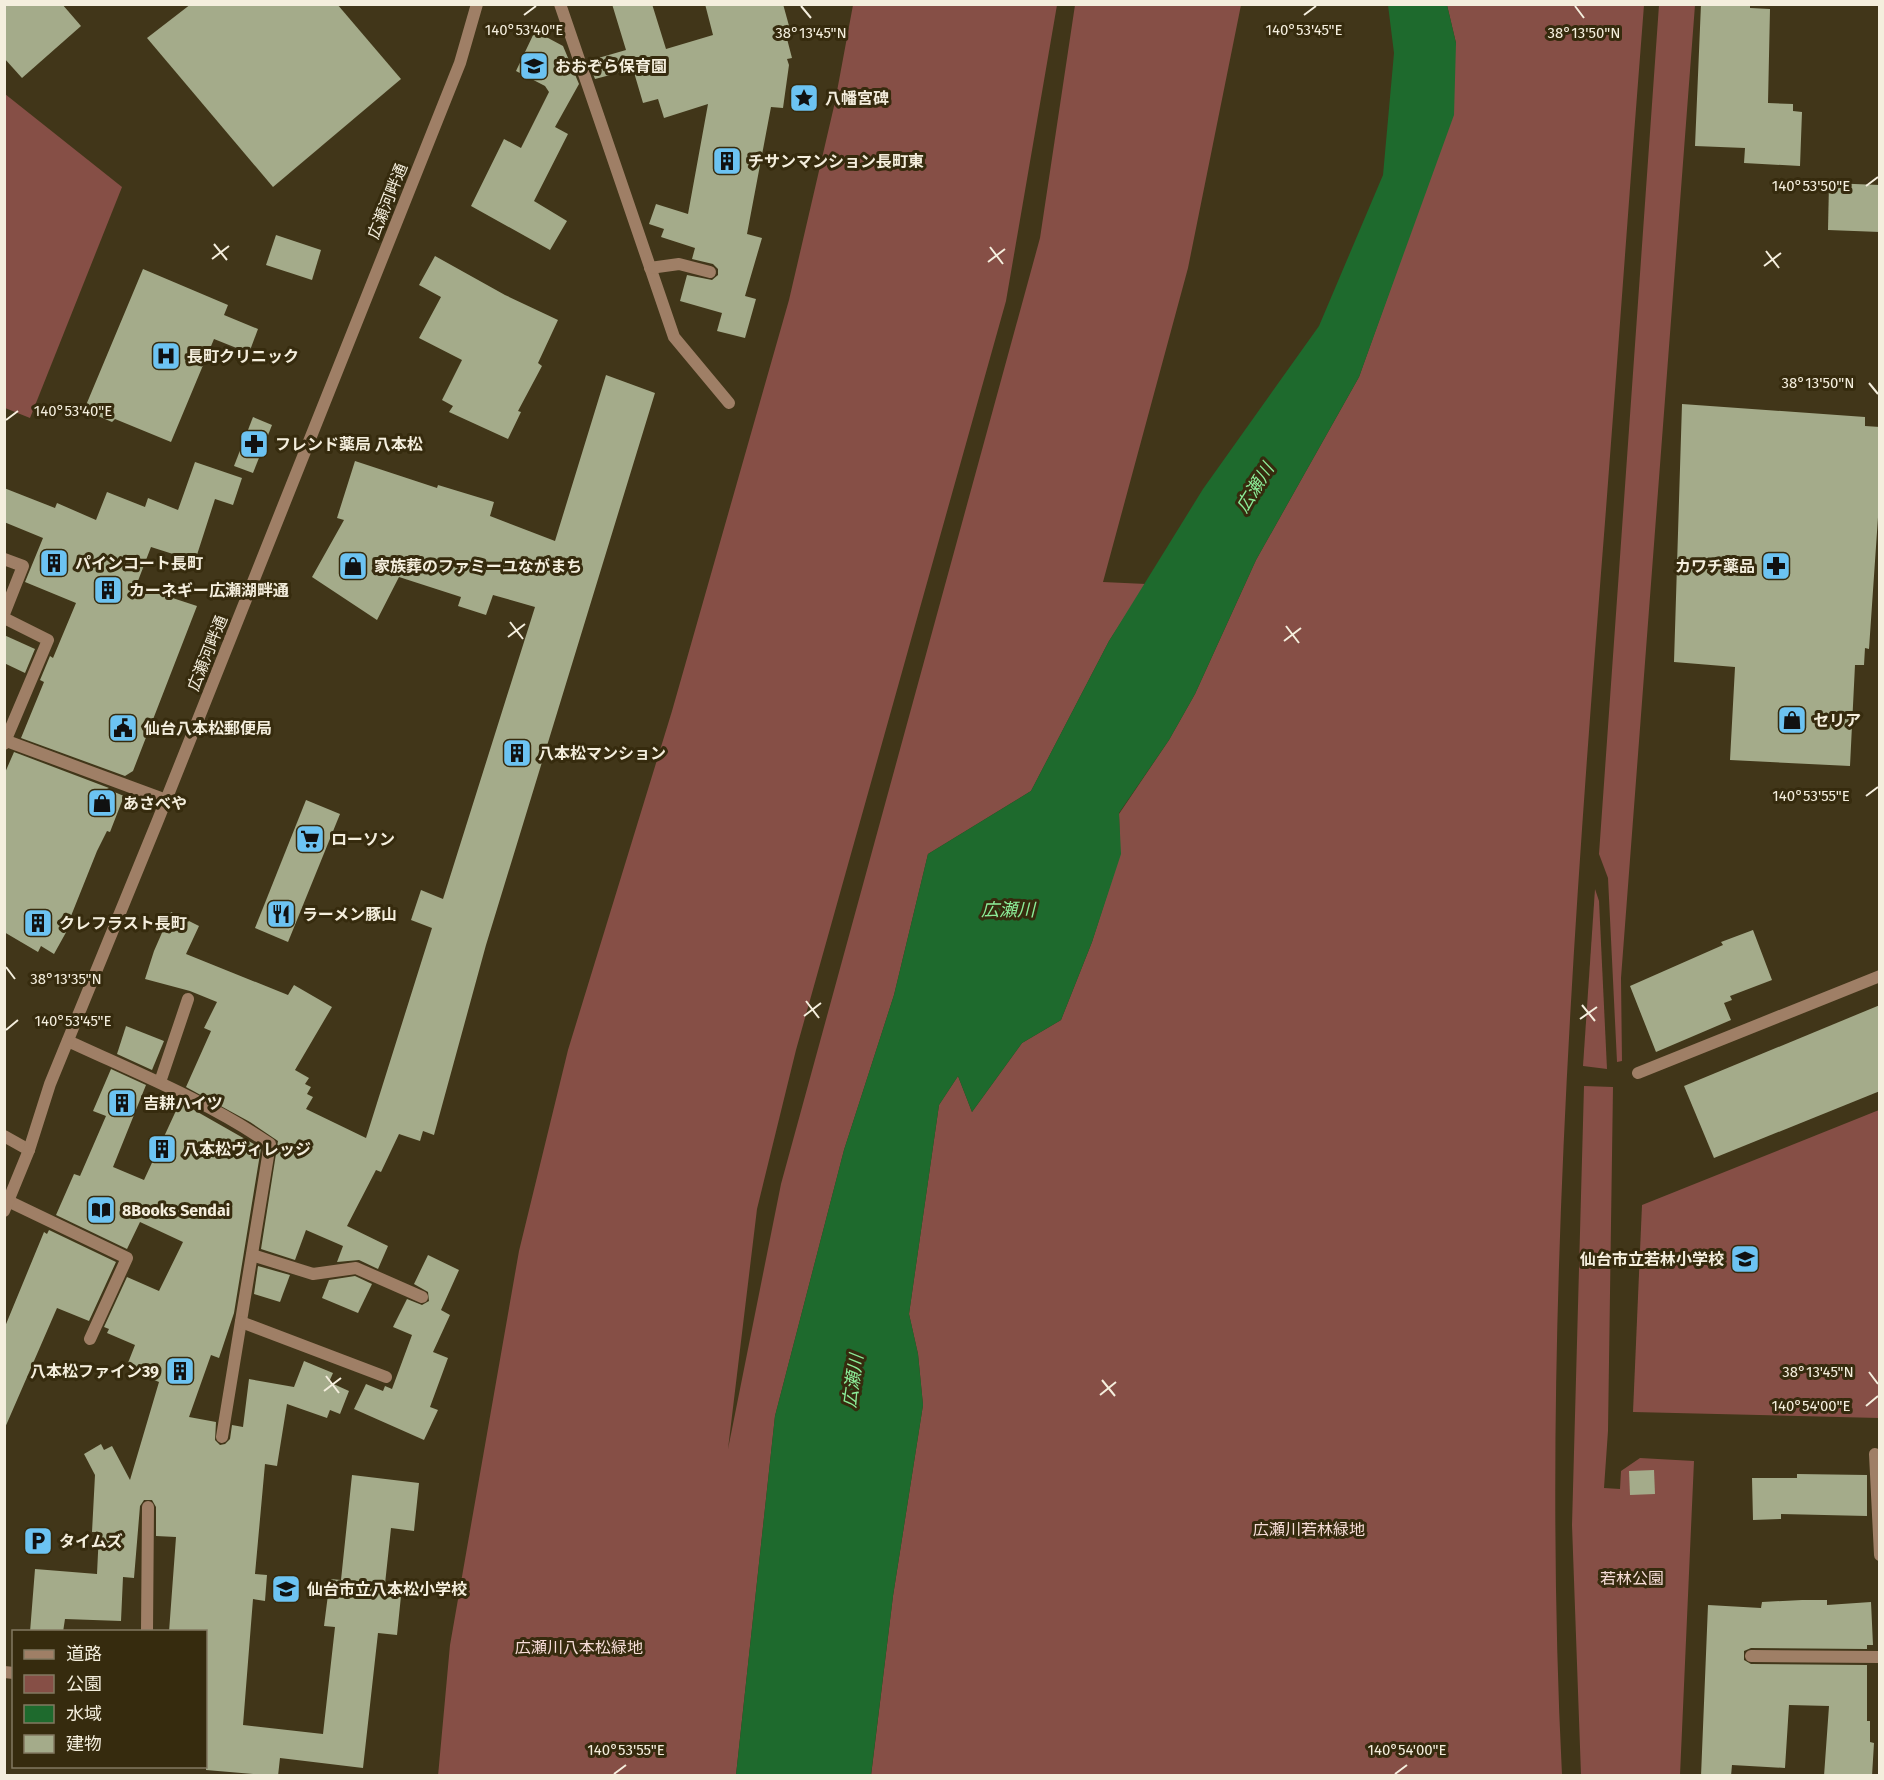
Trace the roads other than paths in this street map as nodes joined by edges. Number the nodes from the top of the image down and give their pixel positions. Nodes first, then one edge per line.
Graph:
1 (477, 4) edge
2 (560, 4) edge
3 (650, 268) junction
4 (710, 272) dead end
5 (729, 403) dead end
6 (4, 559) edge
7 (4, 616) edge
8 (5, 742) edge
9 (166, 800) junction
10 (1880, 976) edge
11 (188, 999) dead end
12 (68, 1041) junction
13 (1638, 1073) dead end
14 (160, 1082) junction
15 (4, 1136) edge
16 (29, 1150) junction
17 (6, 1204) edge
18 (252, 1255) junction
19 (422, 1296) dead end
20 (241, 1322) junction
21 (90, 1339) dead end
22 (386, 1377) dead end
23 (222, 1437) dead end
24 (1875, 1454) dead end
25 (148, 1507) dead end
26 (1880, 1555) edge
27 (147, 1630) edge
28 (1751, 1656) dead end
29 (1880, 1658) edge

1 - 9 street, 広瀬河畔通
2 - 3 street
3 - 4 street
3 - 5 street
6 - 7 street
7 - 8 street
8 - 9 street
9 - 12 street, 広瀬河畔通
10 - 13 street
11 - 14 street
12 - 14 street
12 - 16 street, 広瀬河畔通
14 - 18 street
15 - 16 street
16 - 17 street, 広瀬河畔通
17 - 21 street
18 - 19 street
18 - 20 street
20 - 22 street
20 - 23 street
24 - 26 street
25 - 27 street
28 - 29 street

